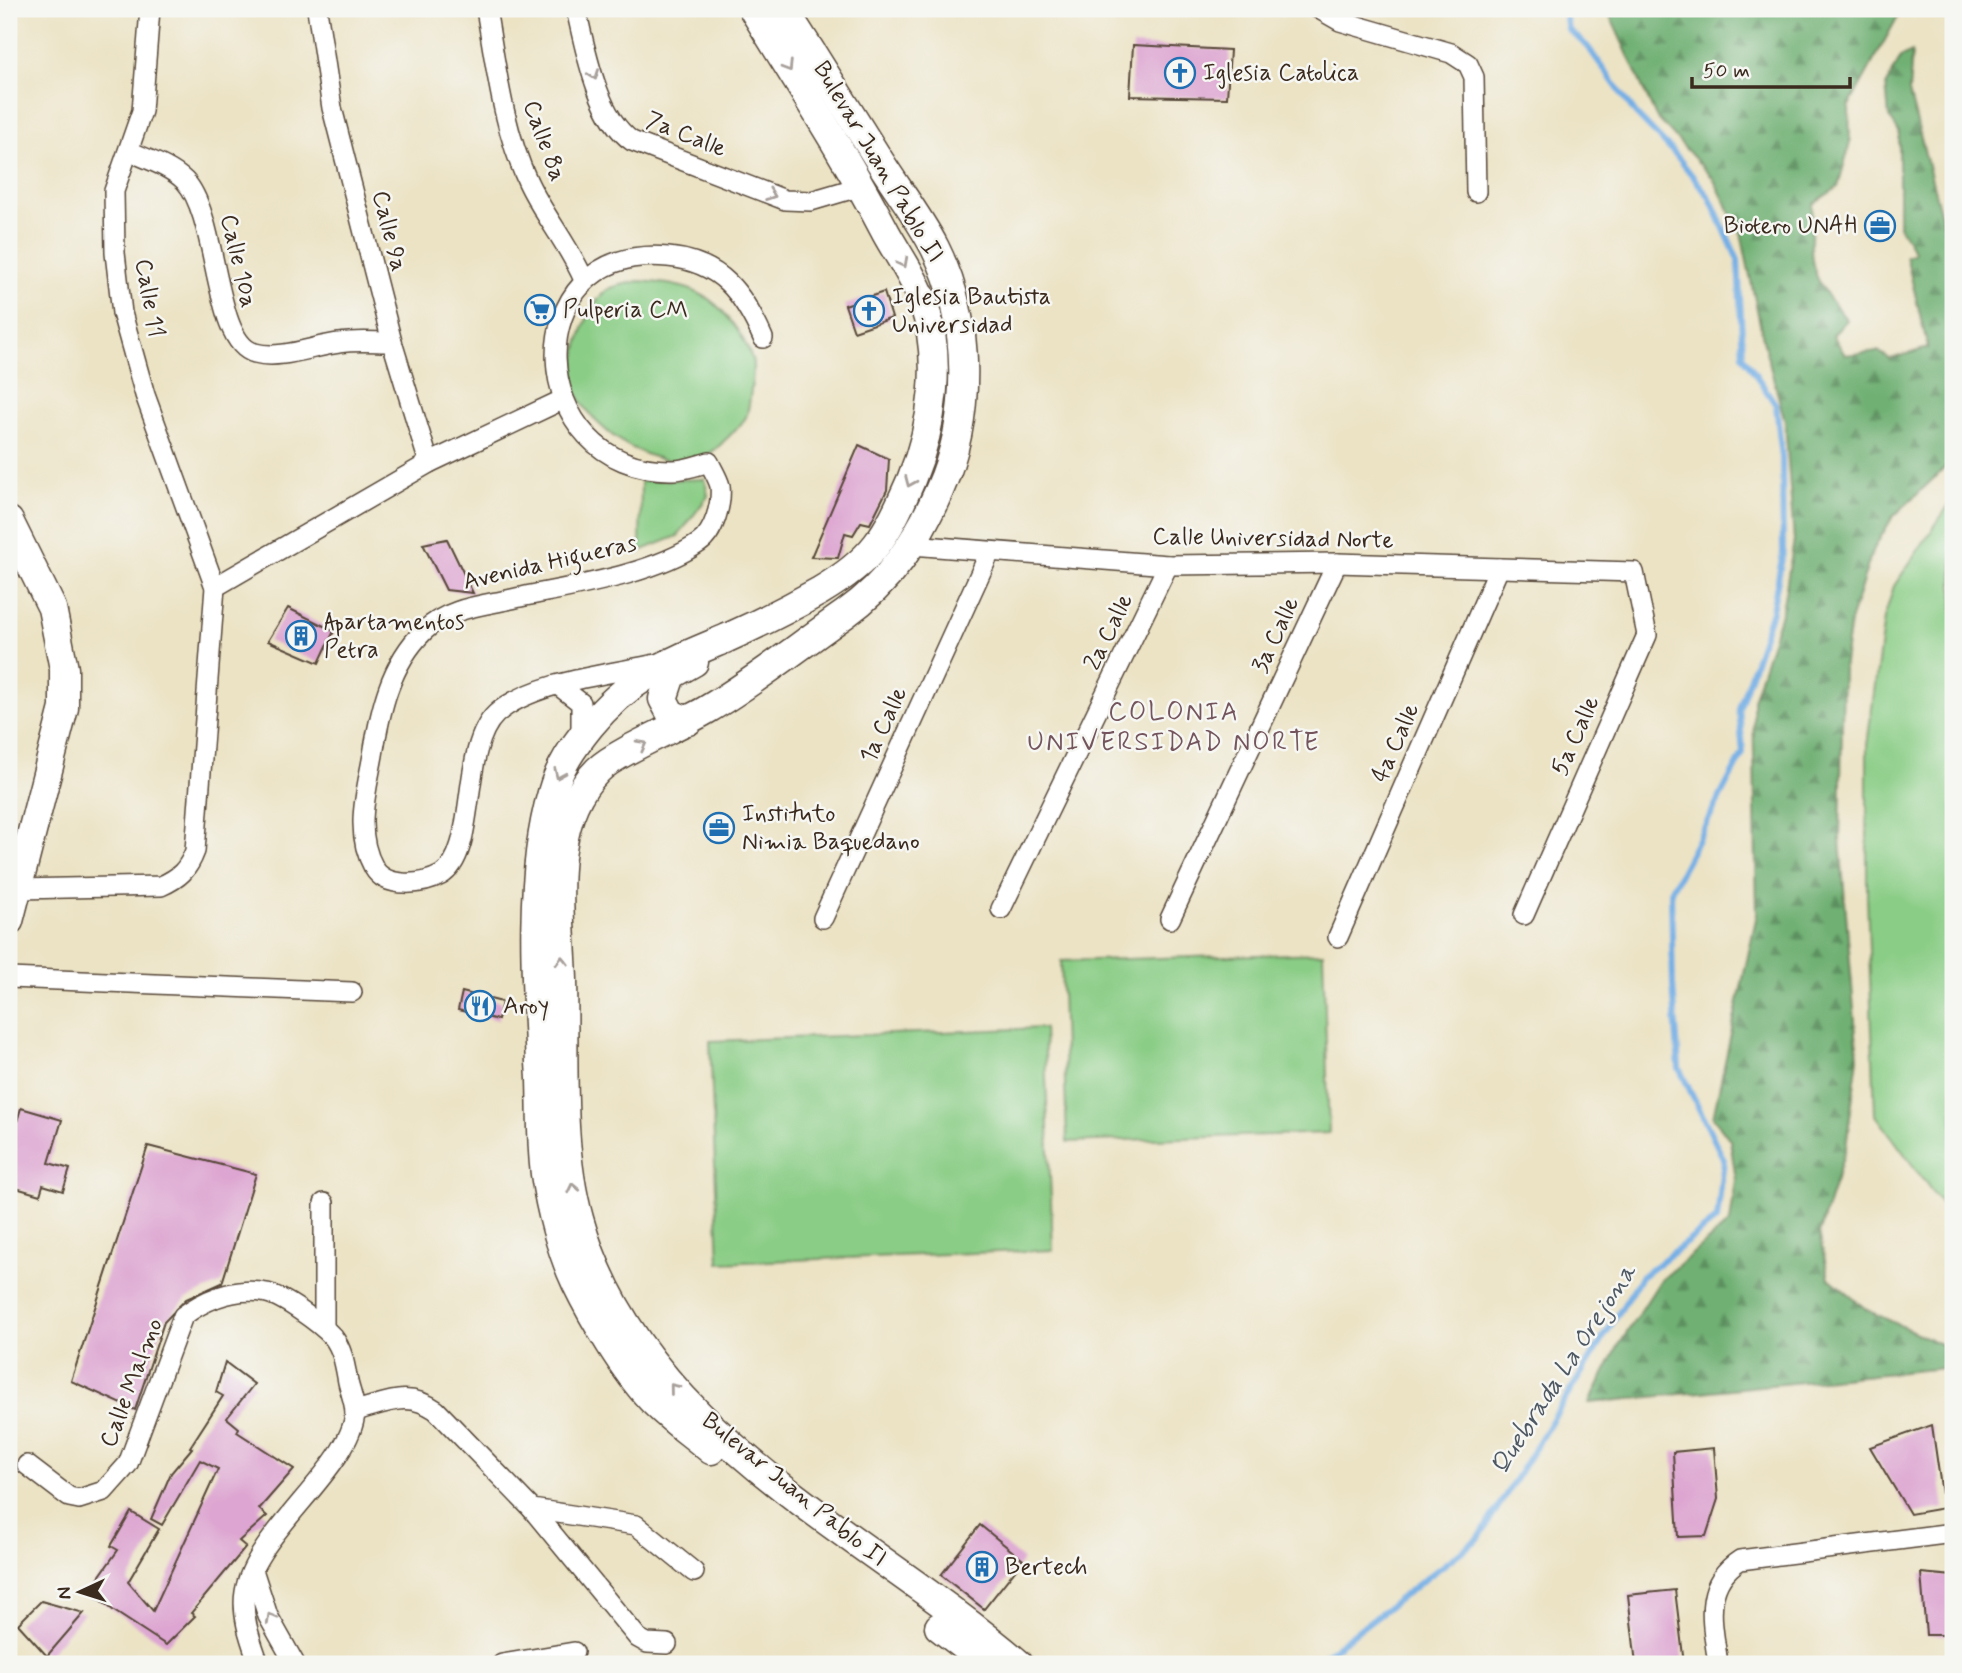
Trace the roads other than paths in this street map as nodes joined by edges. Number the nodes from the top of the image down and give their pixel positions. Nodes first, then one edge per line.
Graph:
1 (150, 9) edge
2 (317, 9) edge
3 (486, 9) edge
4 (576, 9) edge
5 (753, 9) edge
6 (785, 9) edge
7 (1319, 9) edge
8 (129, 150) junction
9 (862, 186) junction
10 (1476, 192) dead end
11 (584, 280) junction
12 (763, 338) dead end
13 (393, 342) junction
14 (562, 400) junction
15 (429, 463) junction
16 (9, 522) edge
17 (912, 545) junction
18 (990, 552) junction
19 (1337, 563) junction
20 (1168, 565) junction
21 (1499, 568) junction
22 (1634, 572) joint
23 (215, 587) junction
24 (717, 642) junction
25 (666, 662) junction
26 (558, 685) junction
27 (748, 685) junction
28 (688, 721) junction
29 (581, 738) junction
30 (19, 889) junction
31 (1001, 909) dead end
32 (1524, 915) dead end
33 (823, 918) dead end
34 (1170, 919) dead end
35 (9, 921) edge
36 (1338, 937) dead end
37 (9, 978) edge
38 (352, 992) dead end
39 (324, 1203) dead end
40 (324, 1328) junction
41 (355, 1411) junction
42 (27, 1465) dead end
43 (532, 1509) junction
44 (1953, 1533) edge
45 (253, 1570) junction
46 (694, 1572) dead end
47 (667, 1644) dead end
48 (574, 1652) dead end
49 (258, 1664) edge
50 (295, 1664) edge
51 (502, 1664) edge
52 (987, 1664) edge
53 (1019, 1664) edge
54 (1718, 1664) edge

1 - 8 street, Calle 11
2 - 13 street, Calle 9a
3 - 11 street, Calle 8a
4 -> 9 street, 7a Calle
5 -> 9 main road, Bulevar Juan Pablo II
6 - 17 main road, Bulevar Juan Pablo II
7 - 10 street
8 - 13 street, Calle 10a
8 - 23 street, Calle 11
9 -> 24 main road, Bulevar Juan Pablo II
11 - 12 street
11 - 14 street, Avenida Higueras
13 - 15 street, Calle 9a
14 - 15 street
14 - 26 street, Avenida Higueras
15 - 23 street
16 - 30 main road
17 - 18 street, Calle Universidad Norte
17 - 27 main road, Bulevar Juan Pablo II
18 - 20 street, Calle Universidad Norte
18 - 33 street, 1a Calle
19 - 20 street, Calle Universidad Norte
19 - 21 street, Calle Universidad Norte
19 - 34 street, 3a Calle
20 - 31 street, 2a Calle
21 - 22 street, Calle Universidad Norte
21 - 36 street, 4a Calle
22 - 32 street, 5a Calle
23 - 30 street
24 - 25 main road, Bulevar Juan Pablo II
24 - 27 main road
24 - 28 main road
25 - 26 street, Avenida Higueras
25 - 29 main road, Bulevar Juan Pablo II
26 - 29 street
27 - 28 main road, Bulevar Juan Pablo II
53 -> 28 main road, Bulevar Juan Pablo II
29 -> 52 main road, Bulevar Juan Pablo II
30 - 35 main road
37 - 38 street
39 - 40 street
40 - 41 street, Calle Malmo
40 - 42 street, Calle Malmo
41 - 43 street
41 - 45 street
43 - 46 street
43 - 47 street
44 - 54 street
45 - 49 street
50 -> 45 street
48 - 51 street

